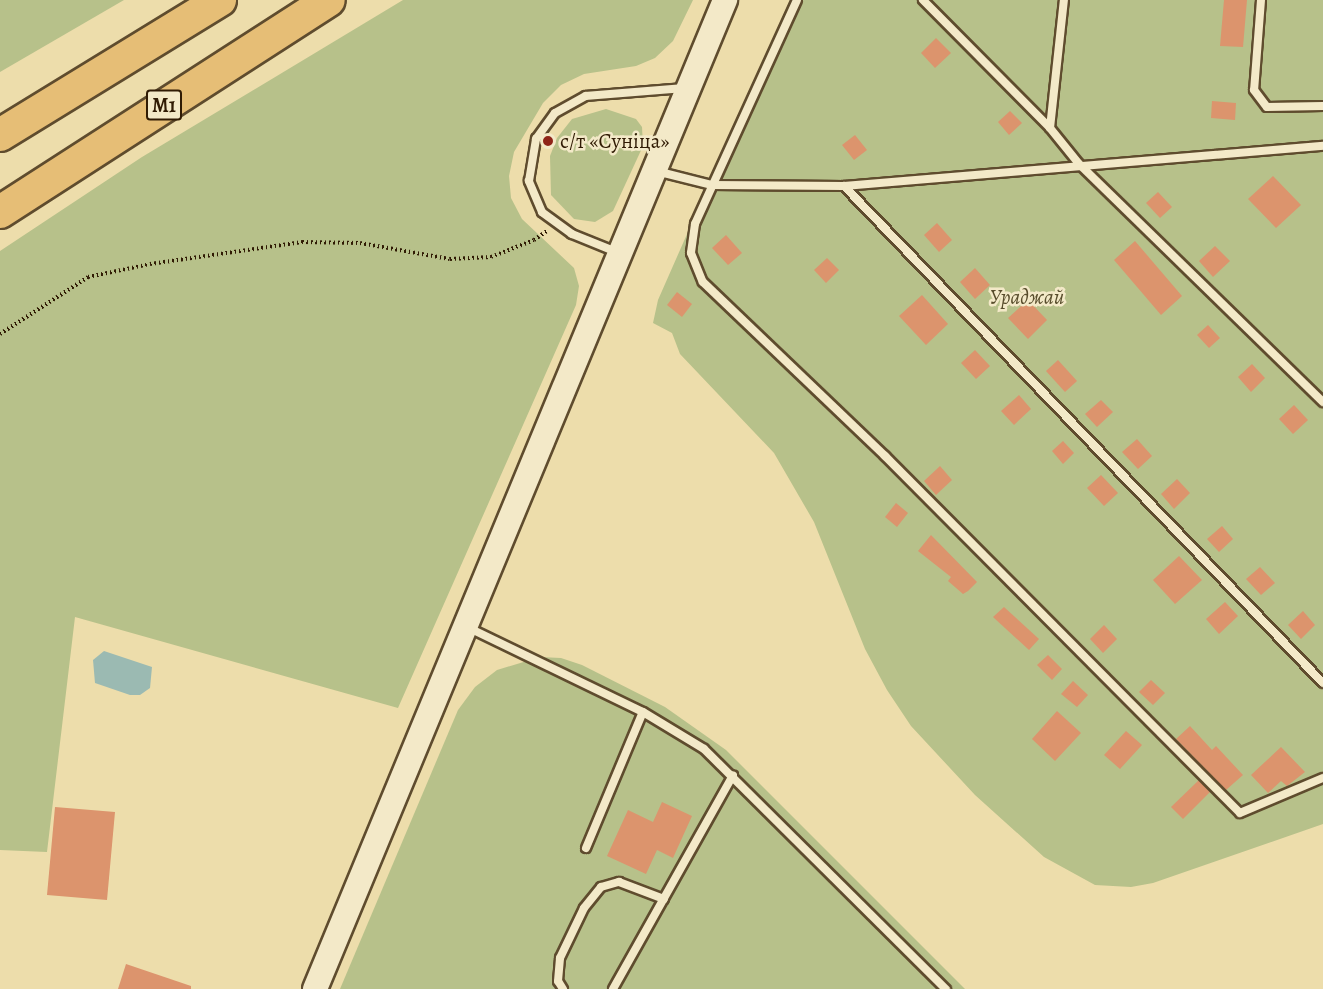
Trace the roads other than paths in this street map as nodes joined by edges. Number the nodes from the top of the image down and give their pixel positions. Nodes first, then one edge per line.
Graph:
1 (220, 0) edge
2 (329, 0) edge
3 (725, 0) edge
4 (797, 0) edge
5 (923, 0) edge
6 (1064, 0) edge
7 (1262, 0) edge
8 (691, 88) junction
9 (1323, 106) edge
10 (1050, 128) junction
11 (0, 135) edge
12 (1323, 146) edge
13 (1079, 164) junction
14 (656, 171) junction
15 (712, 185) junction
16 (844, 186) junction
17 (0, 212) edge
18 (622, 254) junction
19 (1323, 402) edge
20 (467, 627) junction
21 (1323, 683) edge
22 (644, 712) junction
23 (733, 775) junction
24 (1323, 778) edge
25 (586, 848) dead end
26 (664, 899) junction
27 (315, 989) edge
28 (563, 989) edge
29 (613, 989) edge
30 (946, 989) edge

1 - 11 highway
2 - 17 highway, М1
3 - 8 street
4 - 15 lane
5 - 10 lane
6 - 10 lane
7 - 9 lane
8 - 14 street
8 - 18 lane
10 - 13 lane
12 - 13 lane
13 - 16 lane
13 - 19 lane
14 - 15 lane
14 - 18 street
15 - 16 lane
15 - 24 lane
16 - 21 lane
18 - 20 street
20 - 22 lane
20 - 27 street
22 - 23 lane
22 - 25 lane
23 - 26 lane
23 - 30 lane
26 - 28 lane
26 - 29 lane

